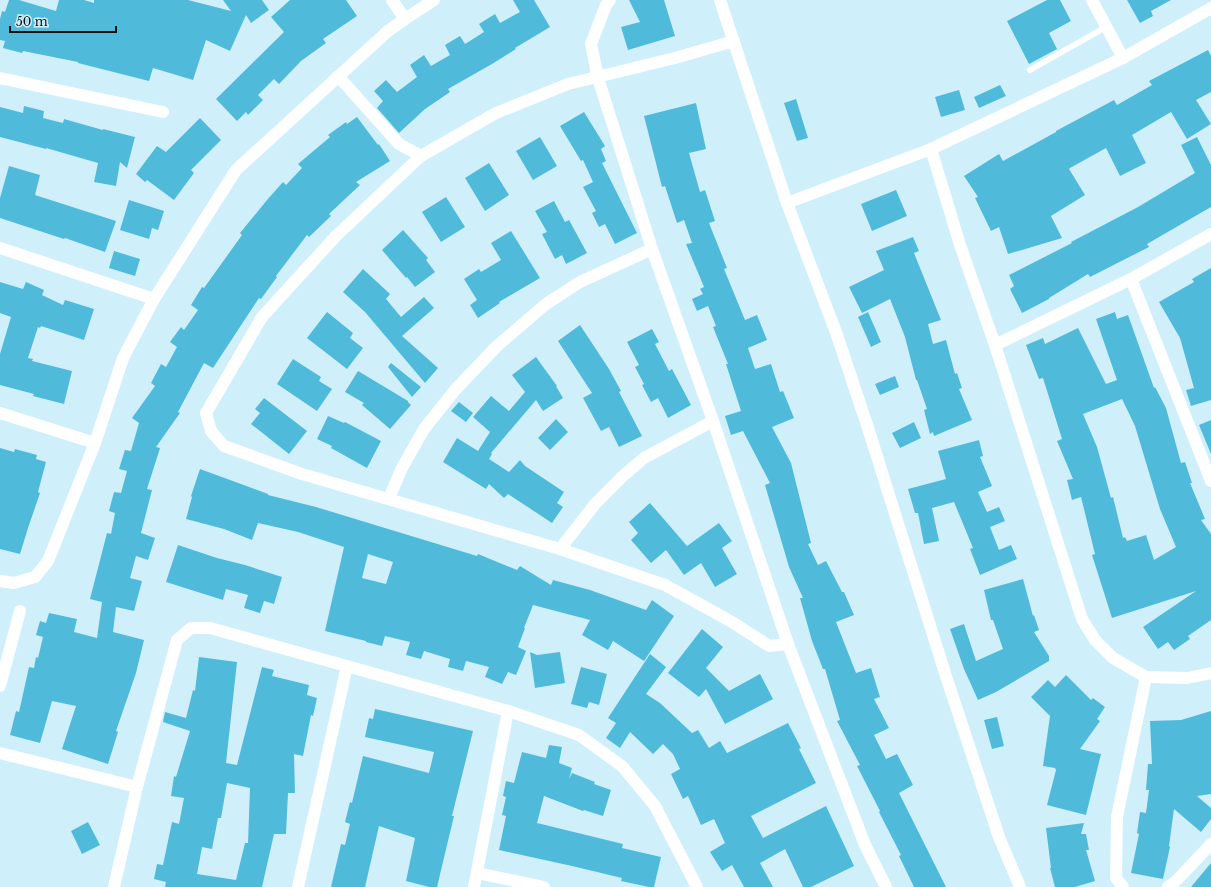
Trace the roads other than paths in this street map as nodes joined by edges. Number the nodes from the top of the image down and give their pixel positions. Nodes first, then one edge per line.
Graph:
1 (392, 0) edge
2 (434, 0) edge
3 (610, 0) edge
4 (720, 0) edge
5 (1092, 0) edge
6 (1211, 8) edge
7 (404, 19) junction
8 (1106, 27) junction
9 (734, 41) junction
10 (1123, 58) junction
11 (1030, 70) dead end
12 (338, 76) junction
13 (0, 78) edge
14 (598, 78) junction
15 (163, 112) dead end
16 (931, 149) junction
17 (421, 156) junction
18 (787, 203) junction
19 (1211, 234) edge
20 (0, 248) edge
21 (652, 249) junction
22 (1131, 279) junction
23 (154, 299) junction
24 (995, 345) junction
25 (0, 413) edge
26 (713, 421) junction
27 (95, 443) junction
28 (1211, 481) edge
29 (389, 498) junction
30 (560, 549) junction
31 (0, 581) edge
32 (20, 611) dead end
33 (788, 644) junction
34 (347, 666) junction
35 (1211, 673) edge
36 (1146, 677) junction
37 (0, 686) edge
38 (508, 712) junction
39 (0, 753) edge
40 (137, 787) junction
41 (1211, 844) edge
42 (477, 873) junction
43 (114, 887) edge
44 (298, 887) edge
45 (474, 887) edge
46 (544, 887) edge
47 (697, 887) edge
48 (886, 887) edge
49 (1020, 887) edge
50 (1123, 887) edge
51 (1168, 887) edge

1 - 7 street
2 - 7 street
3 - 14 street
4 - 9 street
5 - 8 street
6 - 10 street
7 - 12 street
8 - 10 street
8 - 11 lane
9 - 14 street
9 - 18 street
10 - 16 street
12 - 17 street
12 - 23 street
13 - 15 street
14 - 17 street
14 - 21 street
16 - 18 street
16 - 24 street
17 - 29 street
18 - 49 street
19 - 22 street
20 - 23 street
21 - 26 street
21 - 29 street
22 - 24 street
22 - 28 street
23 - 27 street
24 - 36 street
25 - 27 street
26 - 30 street
26 - 33 street
27 - 31 street
29 - 30 street
30 - 33 street
32 - 37 street
33 - 48 street
34 - 38 street
34 - 40 street
34 - 44 street
35 - 36 street
36 - 50 street
38 - 42 street
38 - 47 street
39 - 40 street
40 - 43 street
41 - 51 street
42 - 45 street
42 - 46 street

